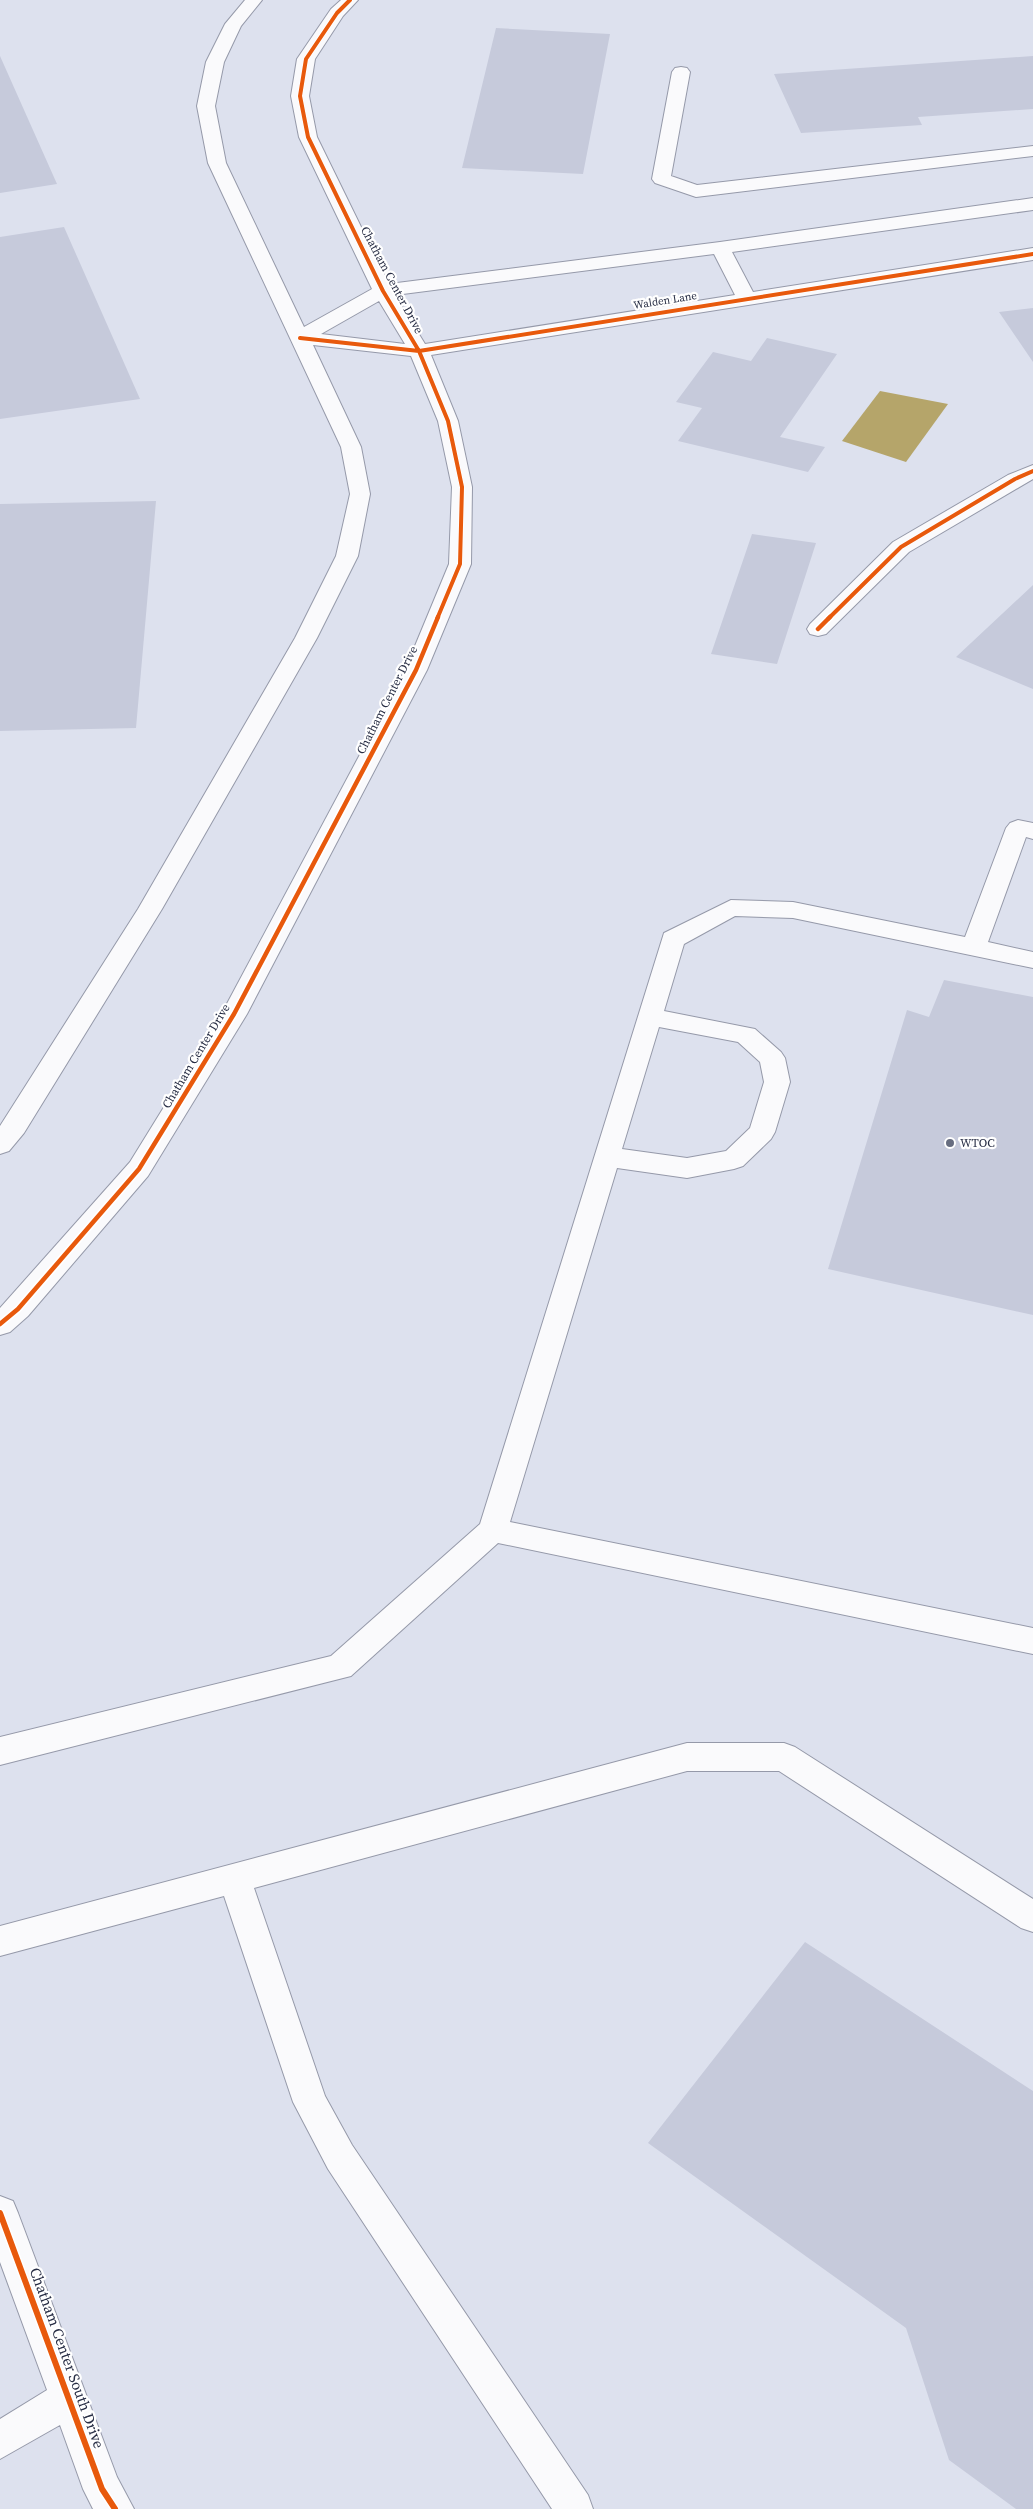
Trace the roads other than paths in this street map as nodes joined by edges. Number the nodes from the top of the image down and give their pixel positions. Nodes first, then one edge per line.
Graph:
1 (254, 0) edge
2 (350, 0) edge
3 (681, 72) dead end
4 (1033, 151) edge
5 (1033, 204) edge
6 (720, 248) junction
7 (1033, 254) edge
8 (384, 291) junction
9 (746, 297) junction
10 (300, 338) junction
11 (419, 351) junction
12 (1033, 471) edge
13 (818, 629) dead end
14 (1033, 831) edge
15 (973, 948) junction
16 (1033, 960) edge
17 (650, 1017) junction
18 (0, 1144) edge
19 (607, 1158) junction
20 (0, 1324) edge
21 (494, 1530) junction
22 (1033, 1641) edge
23 (0, 1751) edge
24 (234, 1878) junction
25 (1033, 1917) edge
26 (0, 1941) edge
27 (0, 2213) edge
28 (68, 2399) junction
29 (0, 2440) edge
30 (114, 2509) edge
31 (574, 2509) edge

1 - 10 street
2 - 8 street, Chatham Center Drive
3 - 4 street
5 - 6 street
6 - 8 street
6 - 9 street
7 - 9 street, Walden Lane
8 - 10 street
8 - 11 street, Chatham Center Drive
9 - 11 street, Walden Lane
10 - 11 street, Walden Lane
10 - 18 street
11 - 20 street, Chatham Center Drive
12 - 13 street
14 - 15 street
15 - 16 street
15 - 17 street
17 - 19 street
17 - 19 street
19 - 21 street
21 - 22 street
21 - 23 street
24 - 25 street
24 - 26 street
24 - 31 street
27 - 28 street, Chatham Center South Drive
28 - 29 street
28 - 30 street, Chatham Center South Drive

